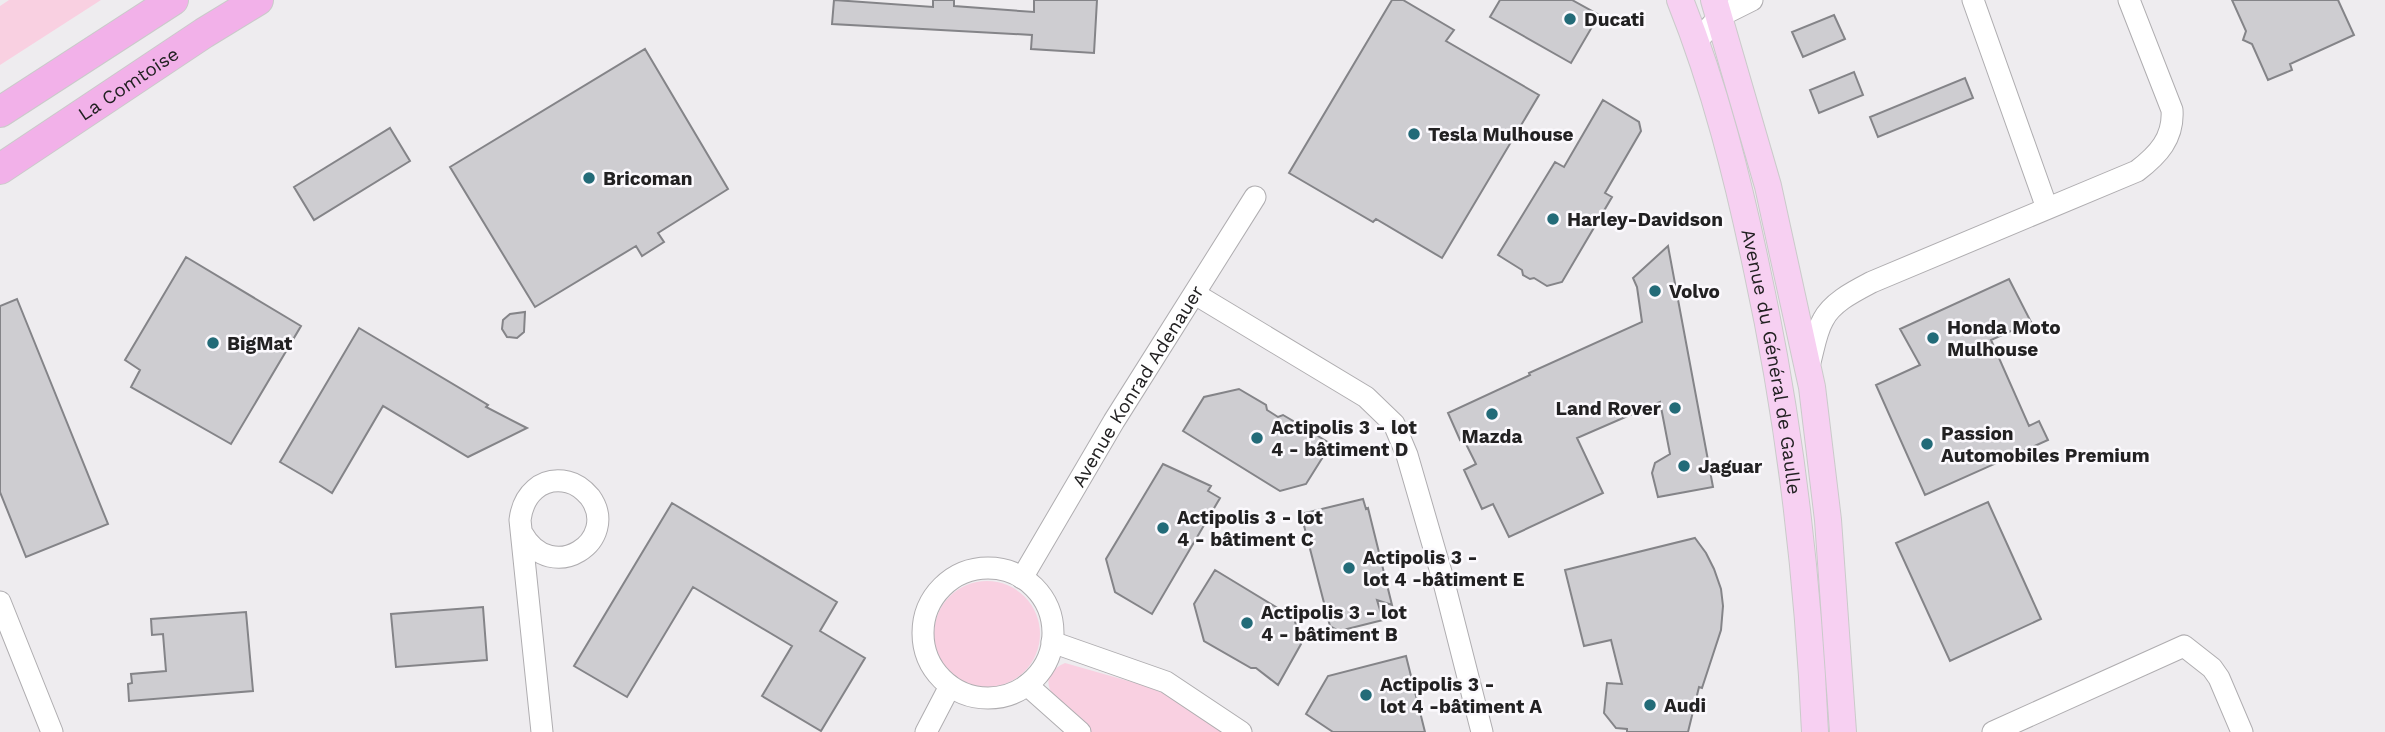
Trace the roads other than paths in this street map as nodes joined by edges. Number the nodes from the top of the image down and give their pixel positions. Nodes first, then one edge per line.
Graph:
1 (173, 0) edge
2 (258, 0) edge
3 (1681, 0) edge
4 (1752, 0) edge
5 (1973, 0) edge
6 (2129, 0) edge
7 (1717, 8) edge
8 (1697, 41) junction
9 (0, 112) edge
10 (0, 169) edge
11 (1255, 197) dead end
12 (2047, 208) junction
13 (1195, 294) junction
14 (1808, 369) junction
15 (522, 533) junction
16 (549, 557) junction
17 (1022, 578) junction
18 (528, 595) junction
19 (0, 602) edge
20 (1052, 642) junction
21 (1027, 685) junction
22 (950, 686) junction
23 (52, 732) edge
24 (542, 732) edge
25 (926, 732) edge
26 (1080, 732) edge
27 (1241, 732) edge
28 (1482, 732) edge
29 (1815, 732) edge
30 (1843, 732) edge
31 (1993, 732) edge
32 (2242, 732) edge

1 - 9 highway
2 - 10 highway, La Comtoise
3 - 8 main road, Avenue du Général de Gaulle
4 - 7 street
5 - 12 street
6 - 12 street
7 - 8 street
7 - 14 main road, Avenue du Général de Gaulle
8 - 29 main road, Avenue du Général de Gaulle
11 - 13 street, Avenue Konrad Adenauer
12 - 14 street
13 - 17 street, Avenue Konrad Adenauer
13 - 28 street
14 - 30 main road, Avenue du Général de Gaulle
15 - 16 street
15 - 16 street
15 - 18 street
16 - 18 street
17 - 20 street
17 - 22 street
18 - 24 street
19 - 23 street
20 - 21 street
20 - 27 street
21 - 22 street
21 - 26 street
22 - 25 street
31 - 32 street

